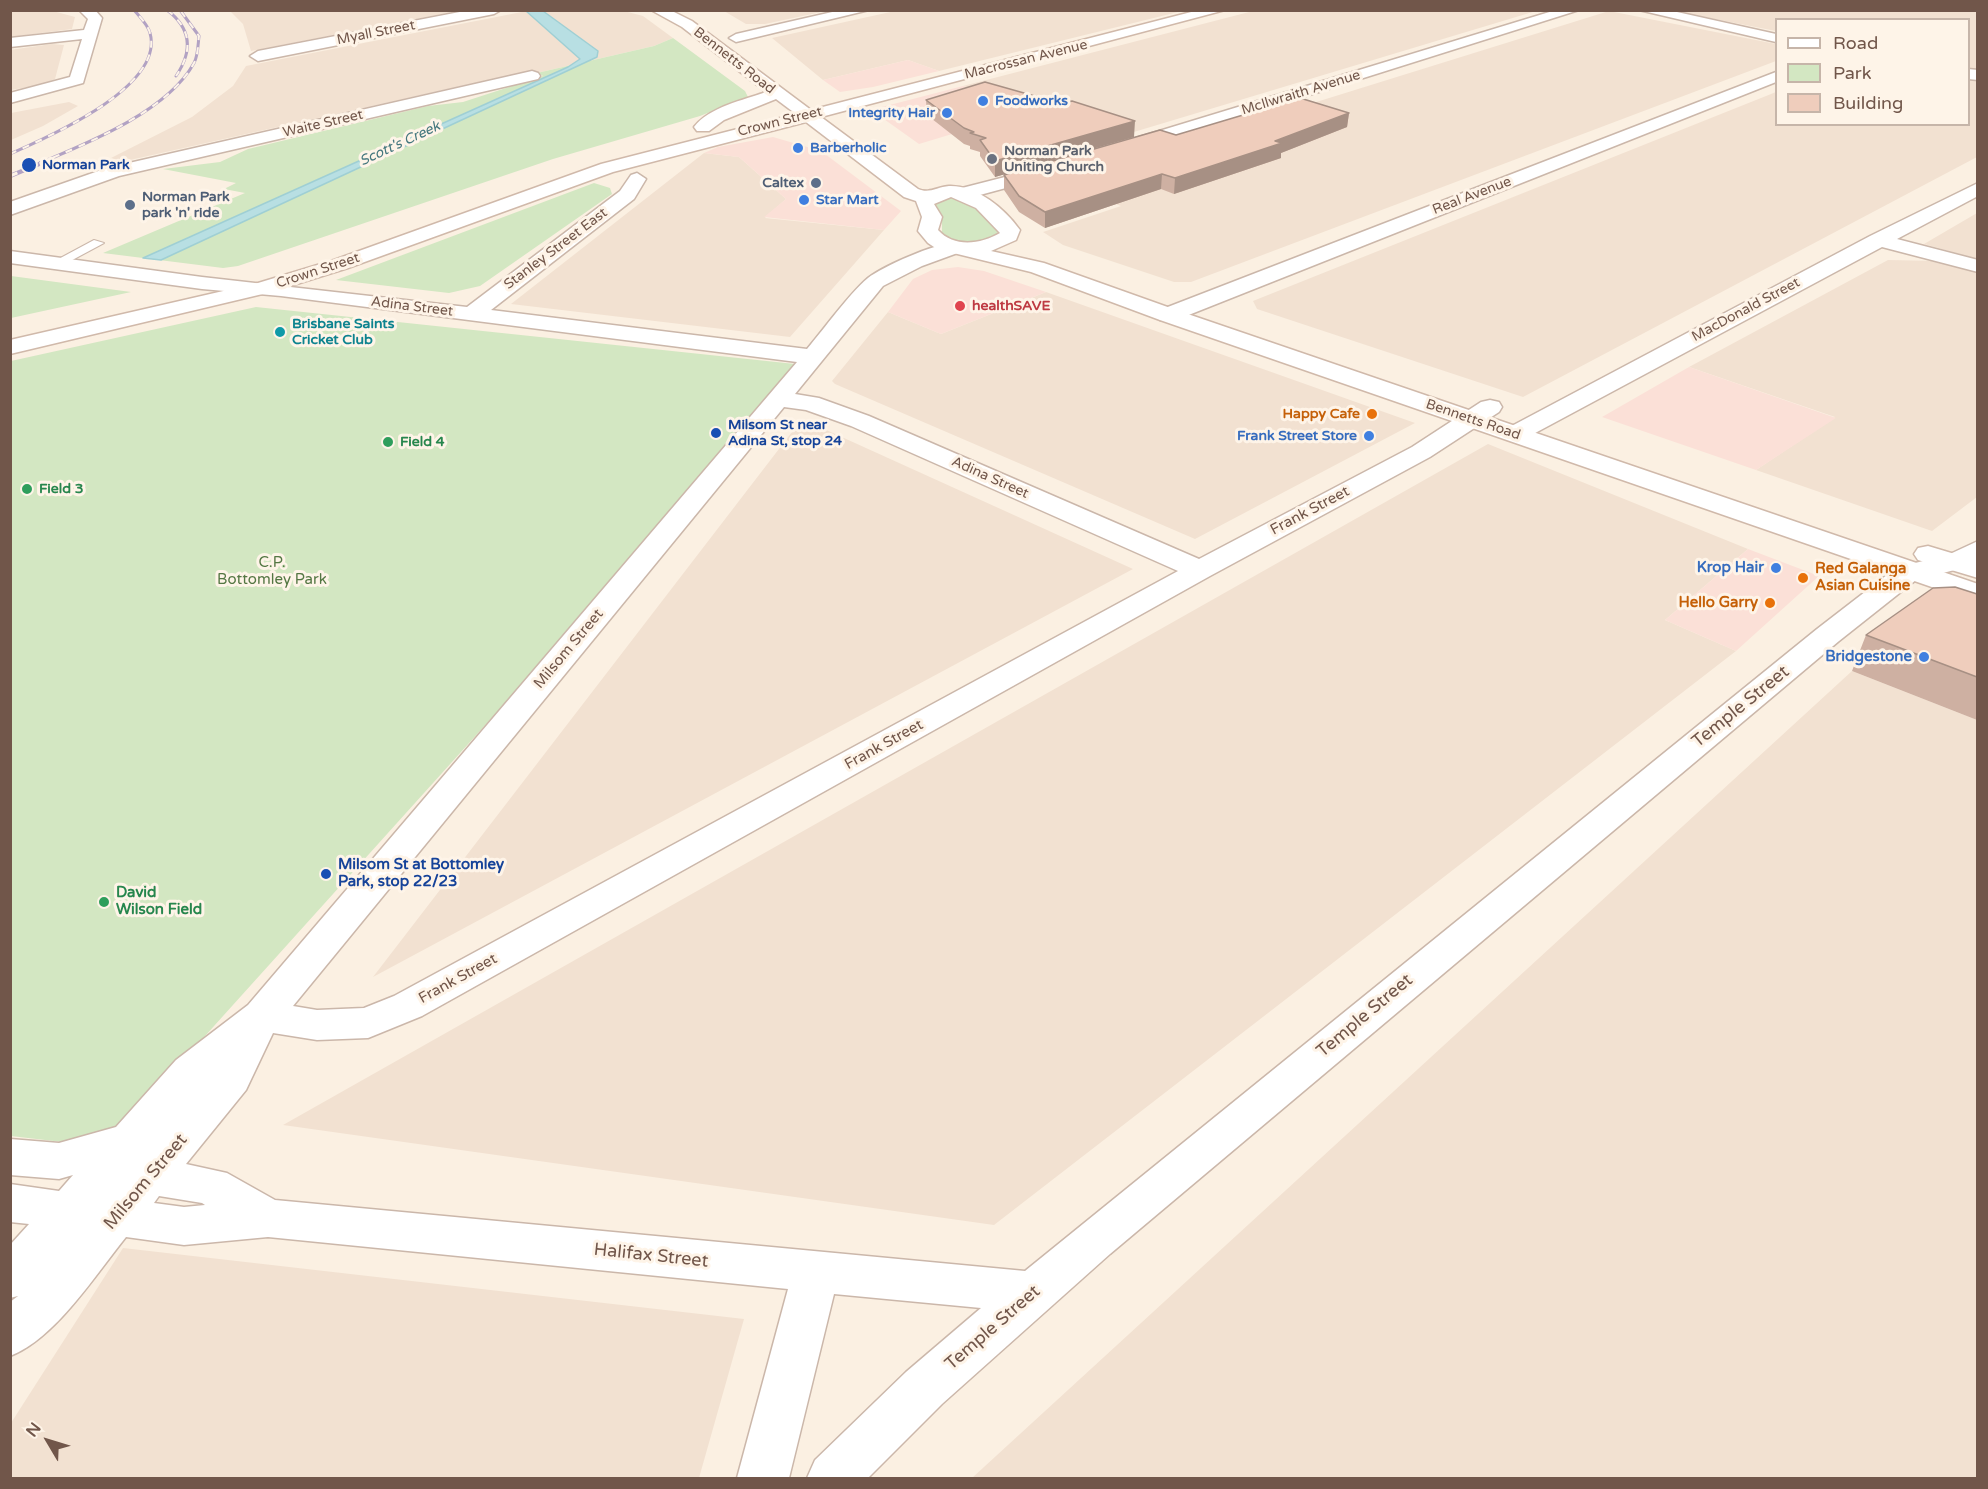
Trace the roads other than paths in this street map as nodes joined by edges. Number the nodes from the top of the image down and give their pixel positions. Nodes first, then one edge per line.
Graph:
1 (86, 10) edge
2 (494, 10) edge
3 (657, 10) edge
4 (862, 10) edge
5 (1218, 10) edge
6 (1572, 10) edge
7 (1646, 10) edge
8 (92, 33) junction
9 (1775, 38) edge
10 (10, 43) edge
11 (754, 51) dead end
12 (258, 56) dead end
13 (532, 76) dead end
14 (1775, 77) edge
15 (777, 93) junction
16 (816, 96) dead end
17 (10, 98) edge
18 (833, 108) junction
19 (805, 114) junction
20 (853, 122) dead end
21 (703, 127) junction
22 (761, 128) junction
23 (845, 144) junction
24 (1117, 150) edge
25 (1062, 166) edge
26 (637, 179) dead end
27 (1977, 188) edge
28 (927, 189) junction
29 (966, 196) junction
30 (10, 209) edge
31 (930, 234) junction
32 (1009, 236) junction
33 (1877, 240) junction
34 (98, 243) dead end
35 (962, 248) junction
36 (10, 257) edge
37 (58, 262) junction
38 (1977, 266) edge
39 (876, 282) junction
40 (218, 285) junction
41 (264, 288) junction
42 (1178, 310) junction
43 (470, 315) junction
44 (10, 331) edge
45 (10, 347) edge
46 (814, 357) junction
47 (777, 399) junction
48 (1481, 413) junction
49 (1525, 428) junction
50 (1969, 560) edge
51 (1200, 570) junction
52 (1913, 571) junction
53 (1977, 594) edge
54 (262, 1016) junction
55 (10, 1157) edge
56 (128, 1163) junction
57 (10, 1203) edge
58 (69, 1211) junction
59 (116, 1217) junction
60 (268, 1218) junction
61 (816, 1272) junction
62 (10, 1278) edge
63 (1034, 1293) junction
64 (10, 1334) edge
65 (763, 1479) edge
66 (833, 1479) edge

1 - 8 street
2 - 12 street, Myall Street
3 - 15 street, Bennetts Road
4 - 11 street, Bennetts Road
5 - 18 street, Macrossan Avenue
6 - 24 street, McIlwraith Avenue
7 - 9 street
8 - 10 street
8 - 17 street
13 - 30 street, Waite Street
14 - 42 street, Real Avenue
15 - 19 street, Bennetts Road
15 - 21 street
16 - 18 street
18 - 19 street, Crown Street
18 - 20 street
19 - 21 street, Crown Street
19 - 22 street, Crown Street
19 - 23 street, Bennetts Road
21 - 40 street, Crown Street
22 - 23 street
22 - 41 street, Crown Street
23 - 28 street, Bennetts Road
25 - 29 street
26 - 43 street, Stanley Street East
27 - 33 street, MacDonald Street
28 - 29 street
28 - 31 street
29 - 32 street
31 - 35 street, Bennetts Road
31 - 39 street, Milsom Street
32 - 35 street, Milsom Street
32 - 42 street, Bennetts Road
33 - 38 street
33 - 49 street, MacDonald Street
34 - 37 lane
35 - 39 street, Milsom Street
35 - 42 street, Bennetts Road
36 - 37 street, Adina Street
37 - 40 street, Adina Street
39 - 46 street, Milsom Street
40 - 41 street, Adina Street
40 - 44 street, Crown Street
41 - 43 street, Adina Street
41 - 45 street, Crown Street
42 - 48 street, Bennetts Road
43 - 46 street, Adina Street
46 - 47 street, Milsom Street
47 - 51 street, Adina Street
47 - 54 street, Milsom Street
48 - 49 street, Bennetts Road
48 - 51 street, Frank Street
49 - 50 street, Bennetts Road
49 - 52 street, Bennetts Road
50 - 52 street
51 - 54 street, Frank Street
52 - 53 street, Bennetts Road
52 - 63 street, Temple Street
54 - 56 street, Milsom Street
55 - 56 street, Halifax Street
56 - 58 street, Milsom Street
56 - 59 street, Milsom Street
56 - 60 street, Halifax Street
57 - 58 street, Halifax Street
58 - 59 street, Halifax Street
58 - 62 street, Milsom Street
59 - 60 street, Halifax Street
59 - 64 street, Milsom Street
60 - 61 street, Halifax Street
61 - 63 street, Halifax Street
61 - 65 street
63 - 66 street, Temple Street

